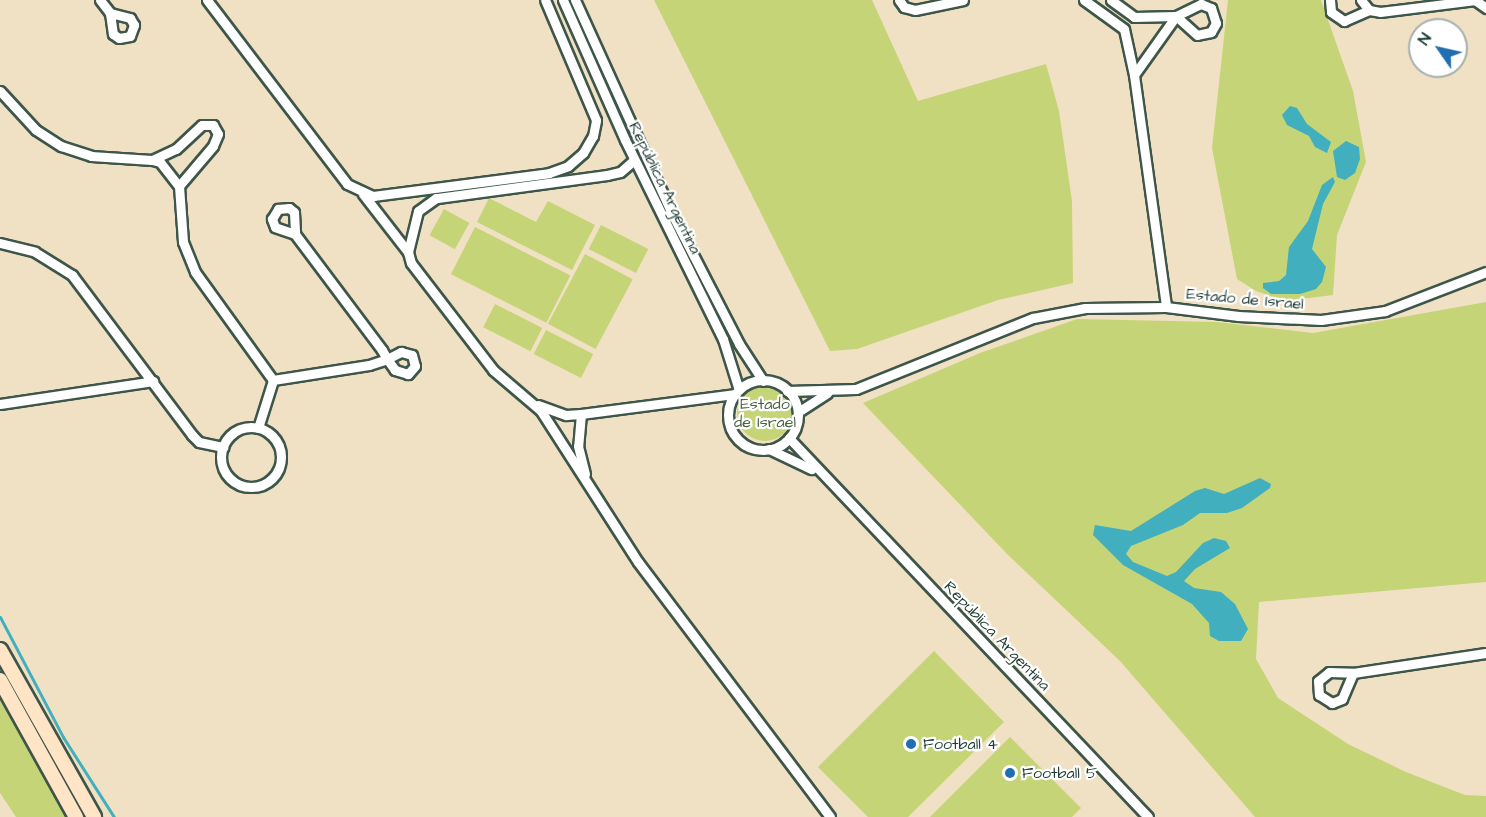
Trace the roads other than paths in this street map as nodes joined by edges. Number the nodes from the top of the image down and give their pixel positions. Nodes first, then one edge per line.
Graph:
1 (100, 0) edge
2 (207, 0) edge
3 (545, 0) edge
4 (564, 0) edge
5 (575, 0) edge
6 (899, 0) edge
7 (963, 0) edge
8 (1084, 0) edge
9 (1111, 0) edge
10 (1330, 0) edge
11 (1361, 0) edge
12 (1476, 0) edge
13 (935, 2) edge
14 (1486, 8) edge
15 (1369, 10) junction
16 (110, 13) dead end
17 (1134, 17) junction
18 (1124, 29) junction
19 (1134, 75) junction
20 (0, 91) edge
21 (636, 136) junction
22 (625, 140) junction
23 (152, 160) junction
24 (634, 160) junction
25 (179, 186) junction
26 (363, 194) junction
27 (295, 234) dead end
28 (0, 243) edge
29 (408, 252) junction
30 (1486, 272) edge
31 (704, 277) junction
32 (694, 282) junction
33 (1166, 307) junction
34 (273, 380) junction
35 (153, 381) junction
36 (763, 381) junction
37 (787, 391) junction
38 (738, 392) junction
39 (829, 392) junction
40 (1, 402) edge
41 (531, 403) junction
42 (798, 412) junction
43 (581, 414) junction
44 (258, 428) junction
45 (789, 438) junction
46 (222, 447) junction
47 (769, 449) junction
48 (823, 476) junction
49 (590, 488) junction
50 (0, 650) edge
51 (1486, 653) edge
52 (1353, 674) dead end
53 (0, 680) edge
54 (76, 817) edge
55 (94, 817) edge
56 (830, 817) edge
57 (1149, 817) edge

1 - 16 street
2 - 26 street
3 - 26 street
4 - 22 street, República Argentina
5 - 21 street, República Argentina
6 - 13 street
7 - 13 street
8 - 18 street
9 - 17 street
10 - 15 street
11 - 15 street
12 - 14 street
12 - 15 street
17 - 18 street
17 - 19 street
18 - 19 street
19 - 33 street
20 - 23 street
21 - 22 street
21 - 31 street, República Argentina
22 - 24 street, República Argentina
23 - 25 street
23 - 25 street
24 - 29 street
24 - 32 street, República Argentina
25 - 34 street
26 - 29 street
27 - 34 street
28 - 35 street
29 - 41 street
30 - 33 street, Estado de Israel
31 - 32 street
31 - 36 street, República Argentina
32 - 38 street, República Argentina
33 - 39 street, Estado de Israel
34 - 44 street
35 - 40 street
35 - 46 street
36 - 37 street
36 - 38 street
37 - 39 street, Estado de Israel
37 - 42 street
38 - 43 street
38 - 47 street
39 - 42 street, Estado de Israel
41 - 43 street
41 - 49 street
42 - 45 street
43 - 49 street
44 - 46 street
44 - 46 street
45 - 47 street
45 - 48 street, República Argentina
47 - 48 street, República Argentina
48 - 57 street, República Argentina
49 - 56 street
50 - 55 main road
51 - 52 street
53 - 54 main road

